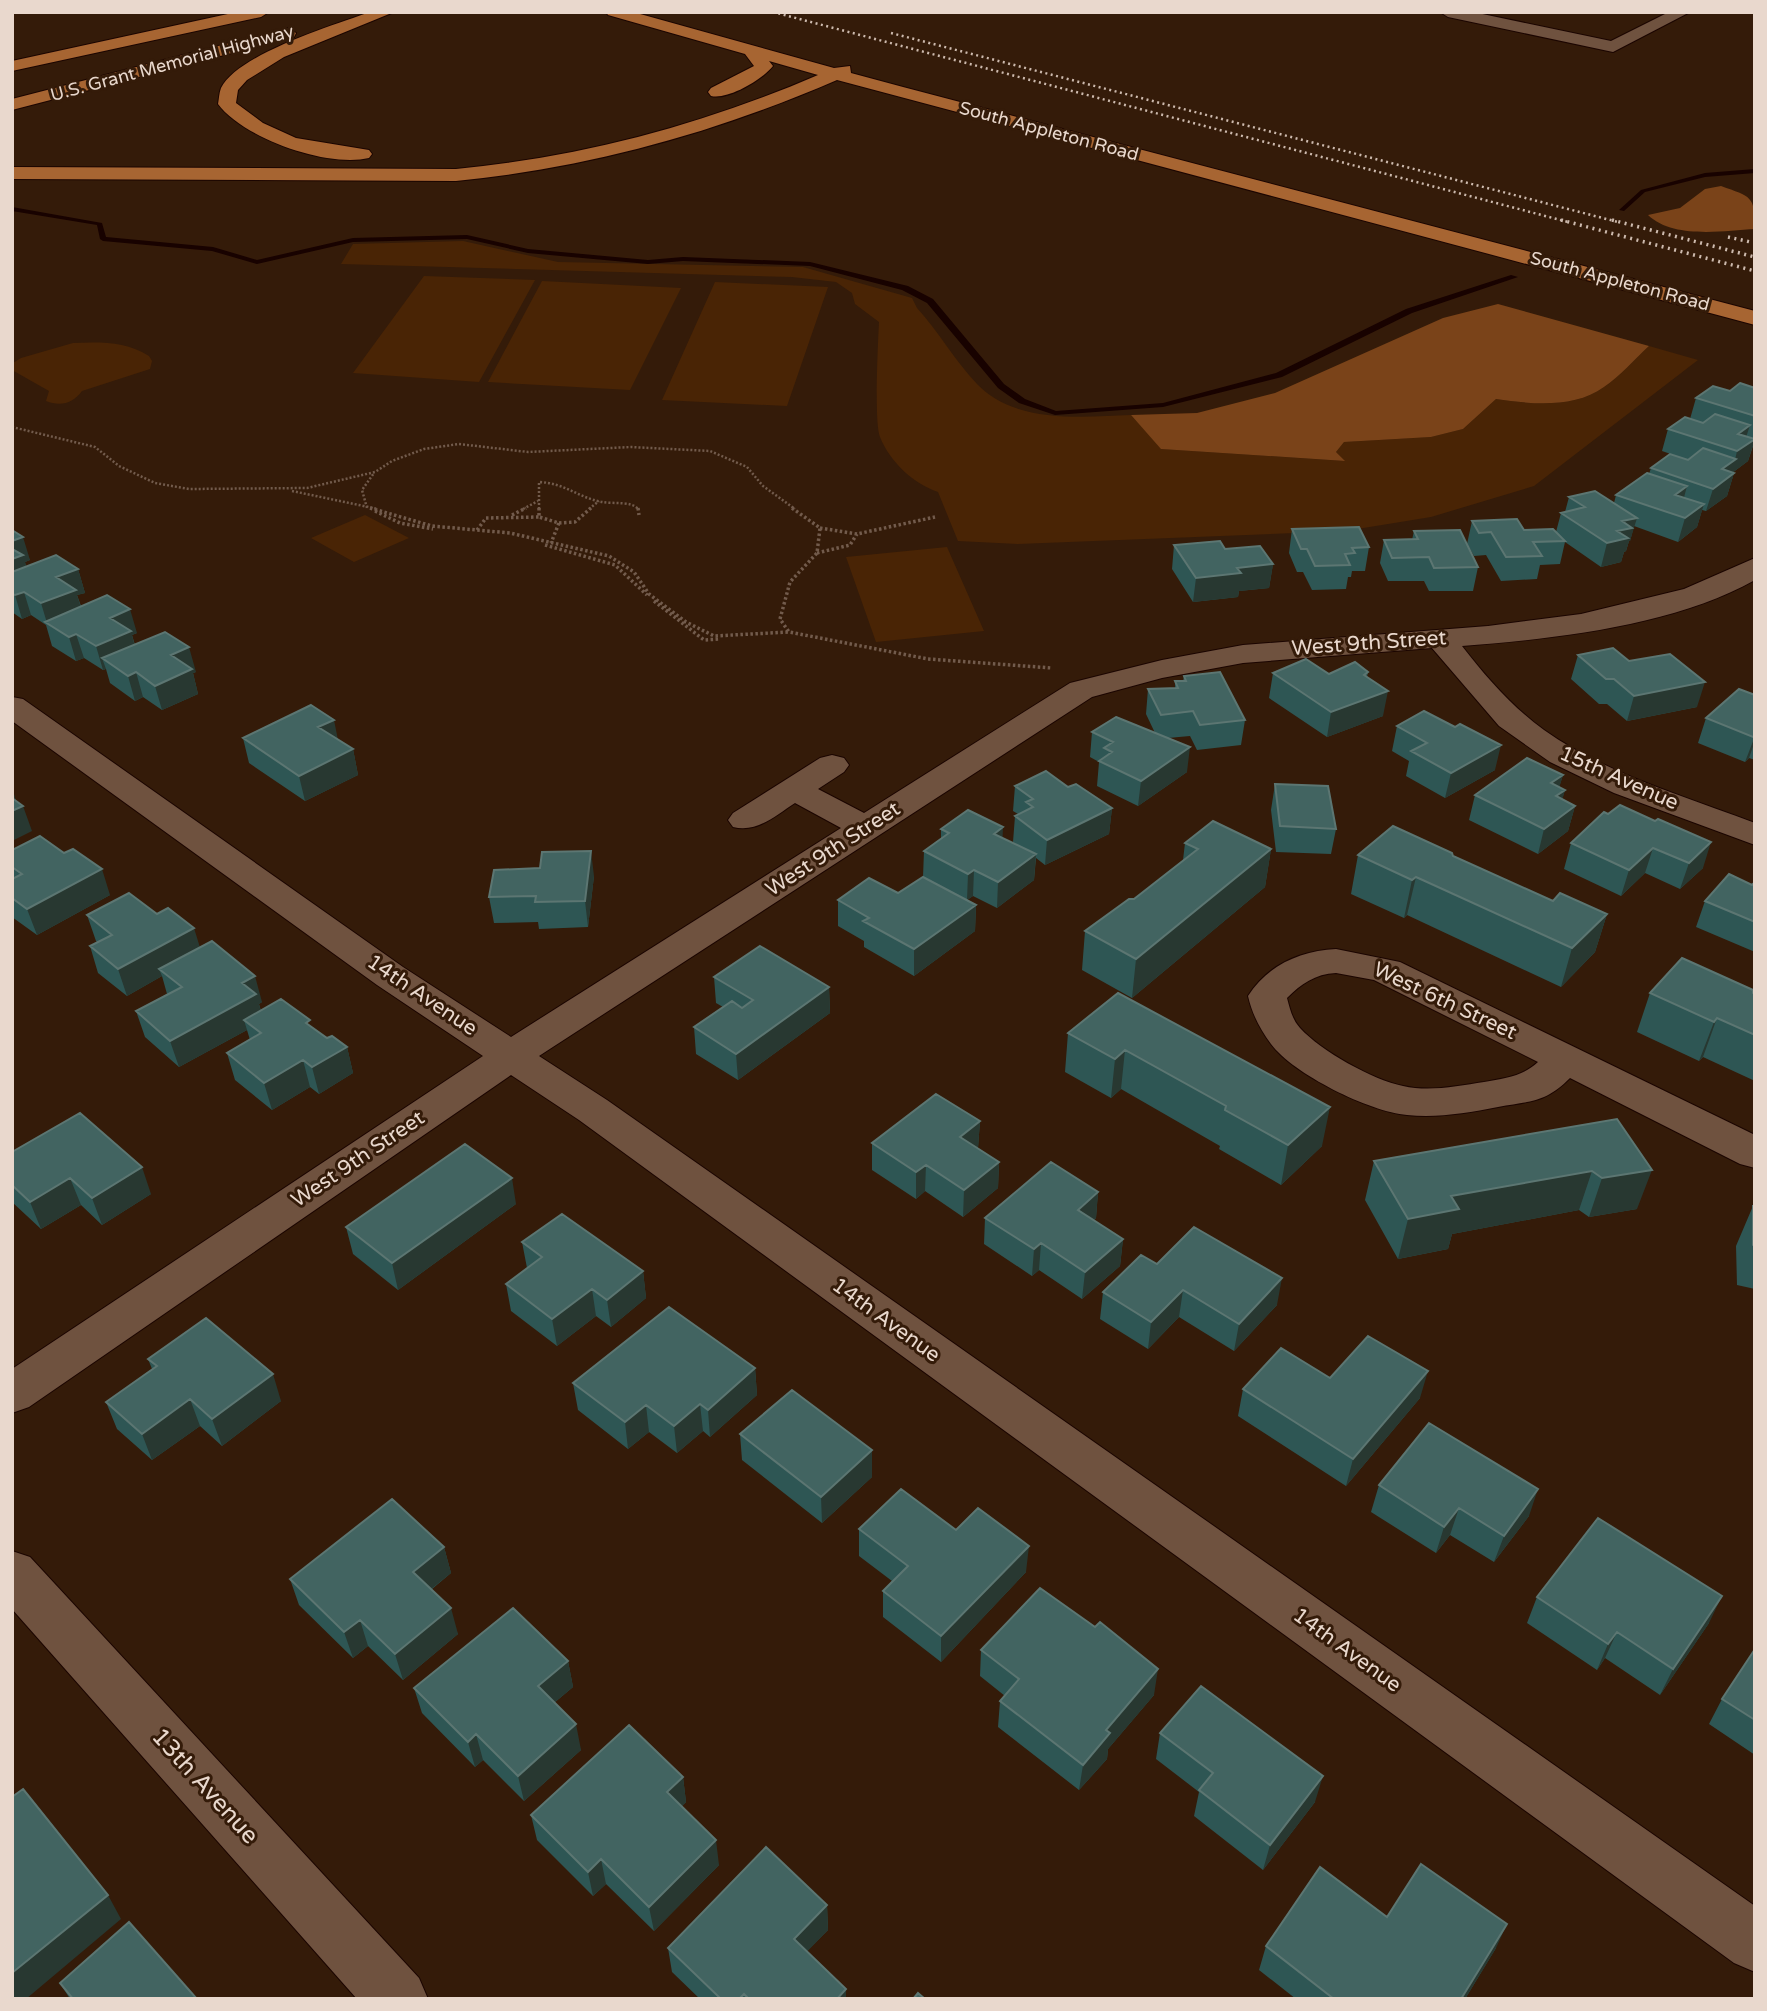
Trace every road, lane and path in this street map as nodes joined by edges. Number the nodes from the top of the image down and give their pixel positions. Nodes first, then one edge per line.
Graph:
1 (372, 12) edge
2 (386, 12) edge
3 (614, 12) edge
4 (679, 12) edge
5 (1448, 12) edge
6 (1682, 12) edge
7 (268, 14) edge
8 (1637, 17) dead end
9 (1660, 22) junction
10 (719, 23) dead end
11 (752, 51) junction
12 (12, 66) edge
13 (832, 66) junction
14 (12, 82) edge
15 (897, 91) junction
16 (791, 94) junction
17 (12, 105) edge
18 (386, 155) dead end
19 (12, 173) edge
20 (1485, 244) junction
21 (1755, 318) edge
22 (12, 427) edge
23 (375, 472) junction
24 (282, 488) junction
25 (538, 501) junction
26 (600, 501) junction
27 (365, 507) junction
28 (639, 515) dead end
29 (510, 516) junction
30 (539, 517) junction
31 (935, 517) dead end
32 (559, 523) junction
33 (820, 528) junction
34 (477, 530) junction
35 (857, 534) junction
36 (551, 543) junction
37 (817, 553) junction
38 (1749, 578) edge
39 (789, 632) junction
40 (745, 636) junction
41 (1440, 638) junction
42 (1122, 678) junction
43 (12, 706) edge
44 (832, 765) dead end
45 (793, 789) junction
46 (745, 820) dead end
47 (866, 828) junction
48 (1755, 835) edge
49 (512, 1055) junction
50 (1566, 1059) junction
51 (1755, 1153) edge
52 (12, 1394) edge
53 (12, 1573) edge
54 (1755, 1942) edge
55 (398, 1999) edge

1 - 17 main road, U.S. Grant Memorial Highway
2 - 18 main road
3 - 11 main road, South Appleton Road
4 - 10 main road
5 - 9 street
6 - 9 street
7 - 12 main road
7 - 14 main road, U.S. Grant Memorial Highway
8 - 9 street
11 - 13 main road, South Appleton Road
11 - 13 main road
13 - 15 main road, South Appleton Road
13 - 16 main road
13 - 20 main road, South Appleton Road
15 - 16 main road
15 - 20 main road, South Appleton Road
16 - 19 main road
20 - 21 main road, South Appleton Road
22 - 24 path
23 - 24 path
23 - 27 path
23 - 33 path
24 - 27 path
25 - 26 path
25 - 29 path
25 - 30 path
26 - 28 path
26 - 32 path
27 - 34 path
27 - 40 path
29 - 30 path
29 - 34 path
30 - 32 path
31 - 35 path
32 - 36 path
33 - 35 path
33 - 37 path
34 - 36 path
35 - 37 path
36 - 40 path
37 - 39 path
38 - 41 street, West 9th Street
39 - 40 path
39 - 42 path
41 - 42 street, West 9th Street
41 - 48 street, 15th Avenue
42 - 47 street, West 9th Street
43 - 49 street, 14th Avenue
44 - 45 street
45 - 46 street
45 - 47 street
47 - 49 street, West 9th Street
49 - 52 street, West 9th Street
49 - 54 street, 14th Avenue
50 - 50 street, West 6th Street
50 - 51 street, West 6th Street
53 - 55 street, 13th Avenue

